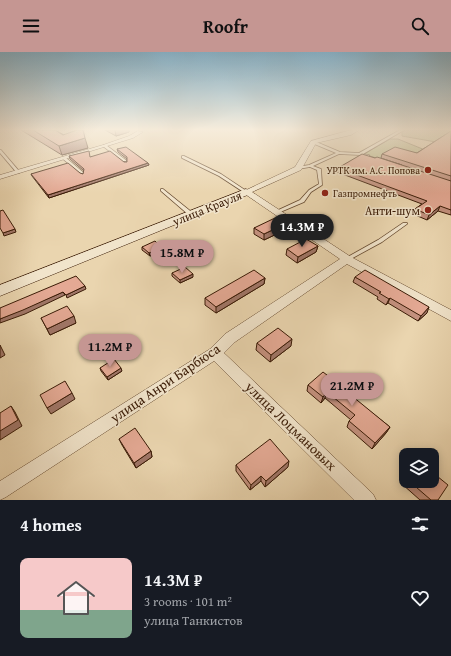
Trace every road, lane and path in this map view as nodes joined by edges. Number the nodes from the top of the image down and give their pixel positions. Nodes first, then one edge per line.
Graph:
1 (0, 151) edge
2 (88, 151) edge
3 (111, 151) edge
4 (308, 151) edge
5 (335, 151) edge
6 (366, 151) edge
7 (339, 153) junction
8 (360, 154) junction
9 (183, 157) dead end
10 (370, 157) edge
11 (64, 158) junction
12 (126, 162) edge
13 (310, 166) junction
14 (298, 168) junction
15 (18, 172) junction
16 (83, 174) edge
17 (0, 177) edge
18 (162, 190) dead end
19 (246, 192) junction
20 (276, 212) junction
21 (192, 215) junction
22 (405, 224) dead end
23 (347, 258) junction
24 (0, 291) edge
25 (451, 316) edge
26 (215, 353) junction
27 (0, 491) edge
28 (367, 500) edge

1 - 15 lane
2 - 11 street
3 - 12 lane
4 - 14 street
5 - 7 lane
6 - 8 lane
7 - 8 lane
7 - 13 lane
8 - 10 lane
9 - 19 lane
11 - 15 street
11 - 16 lane
13 - 14 lane
13 - 20 lane
14 - 19 street, улица Крауля
15 - 17 street
18 - 21 lane
19 - 20 street
19 - 21 street, улица Крауля
20 - 23 street
21 - 24 street, улица Крауля
22 - 23 lane
23 - 25 street
23 - 26 street, улица Анри Барбюса
26 - 27 street, улица Анри Барбюса
26 - 28 street, улица Лоцмановых

